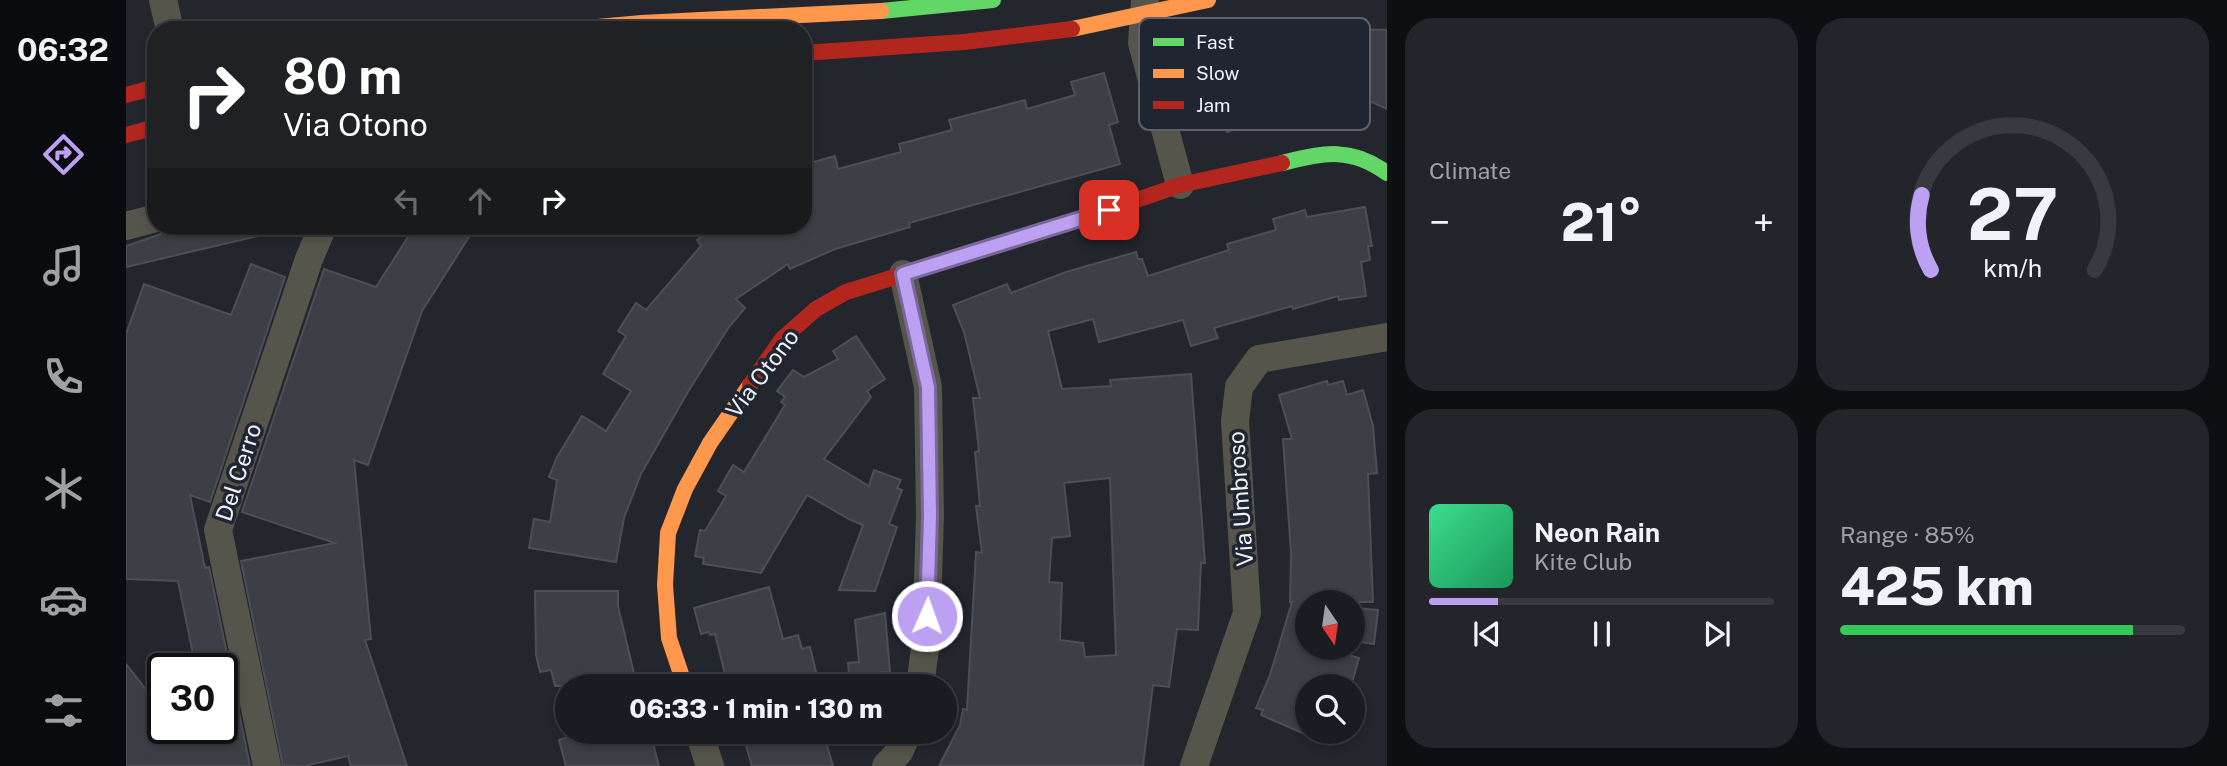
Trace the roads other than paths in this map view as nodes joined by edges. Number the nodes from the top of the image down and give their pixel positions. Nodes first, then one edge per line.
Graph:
1 (163, 0) edge
2 (993, 0) edge
3 (1208, 0) edge
4 (1145, 8) edge
5 (168, 21) edge
6 (683, 21) edge
7 (812, 53) edge
8 (147, 89) edge
9 (126, 95) edge
10 (147, 129) edge
11 (1165, 130) edge
12 (126, 135) edge
13 (1387, 173) edge
14 (1180, 185) junction
15 (147, 220) edge
16 (126, 226) edge
17 (319, 235) edge
18 (903, 274) junction
19 (1387, 337) edge
20 (681, 674) edge
21 (922, 674) edge
22 (703, 744) edge
23 (903, 744) edge
24 (267, 766) edge
25 (710, 766) edge
26 (886, 766) edge
27 (1194, 766) edge

1 - 5 street
2 - 6 street
3 - 4 street
4 - 7 street
8 - 9 street
10 - 12 street
11 - 14 street
13 - 14 street, Via Otono
14 - 18 street, Via Otono
15 - 16 street
17 - 24 street, Del Cerro
18 - 20 street, Via Otono
18 - 21 street
19 - 27 street, Via Umbroso
22 - 25 street
23 - 26 street

